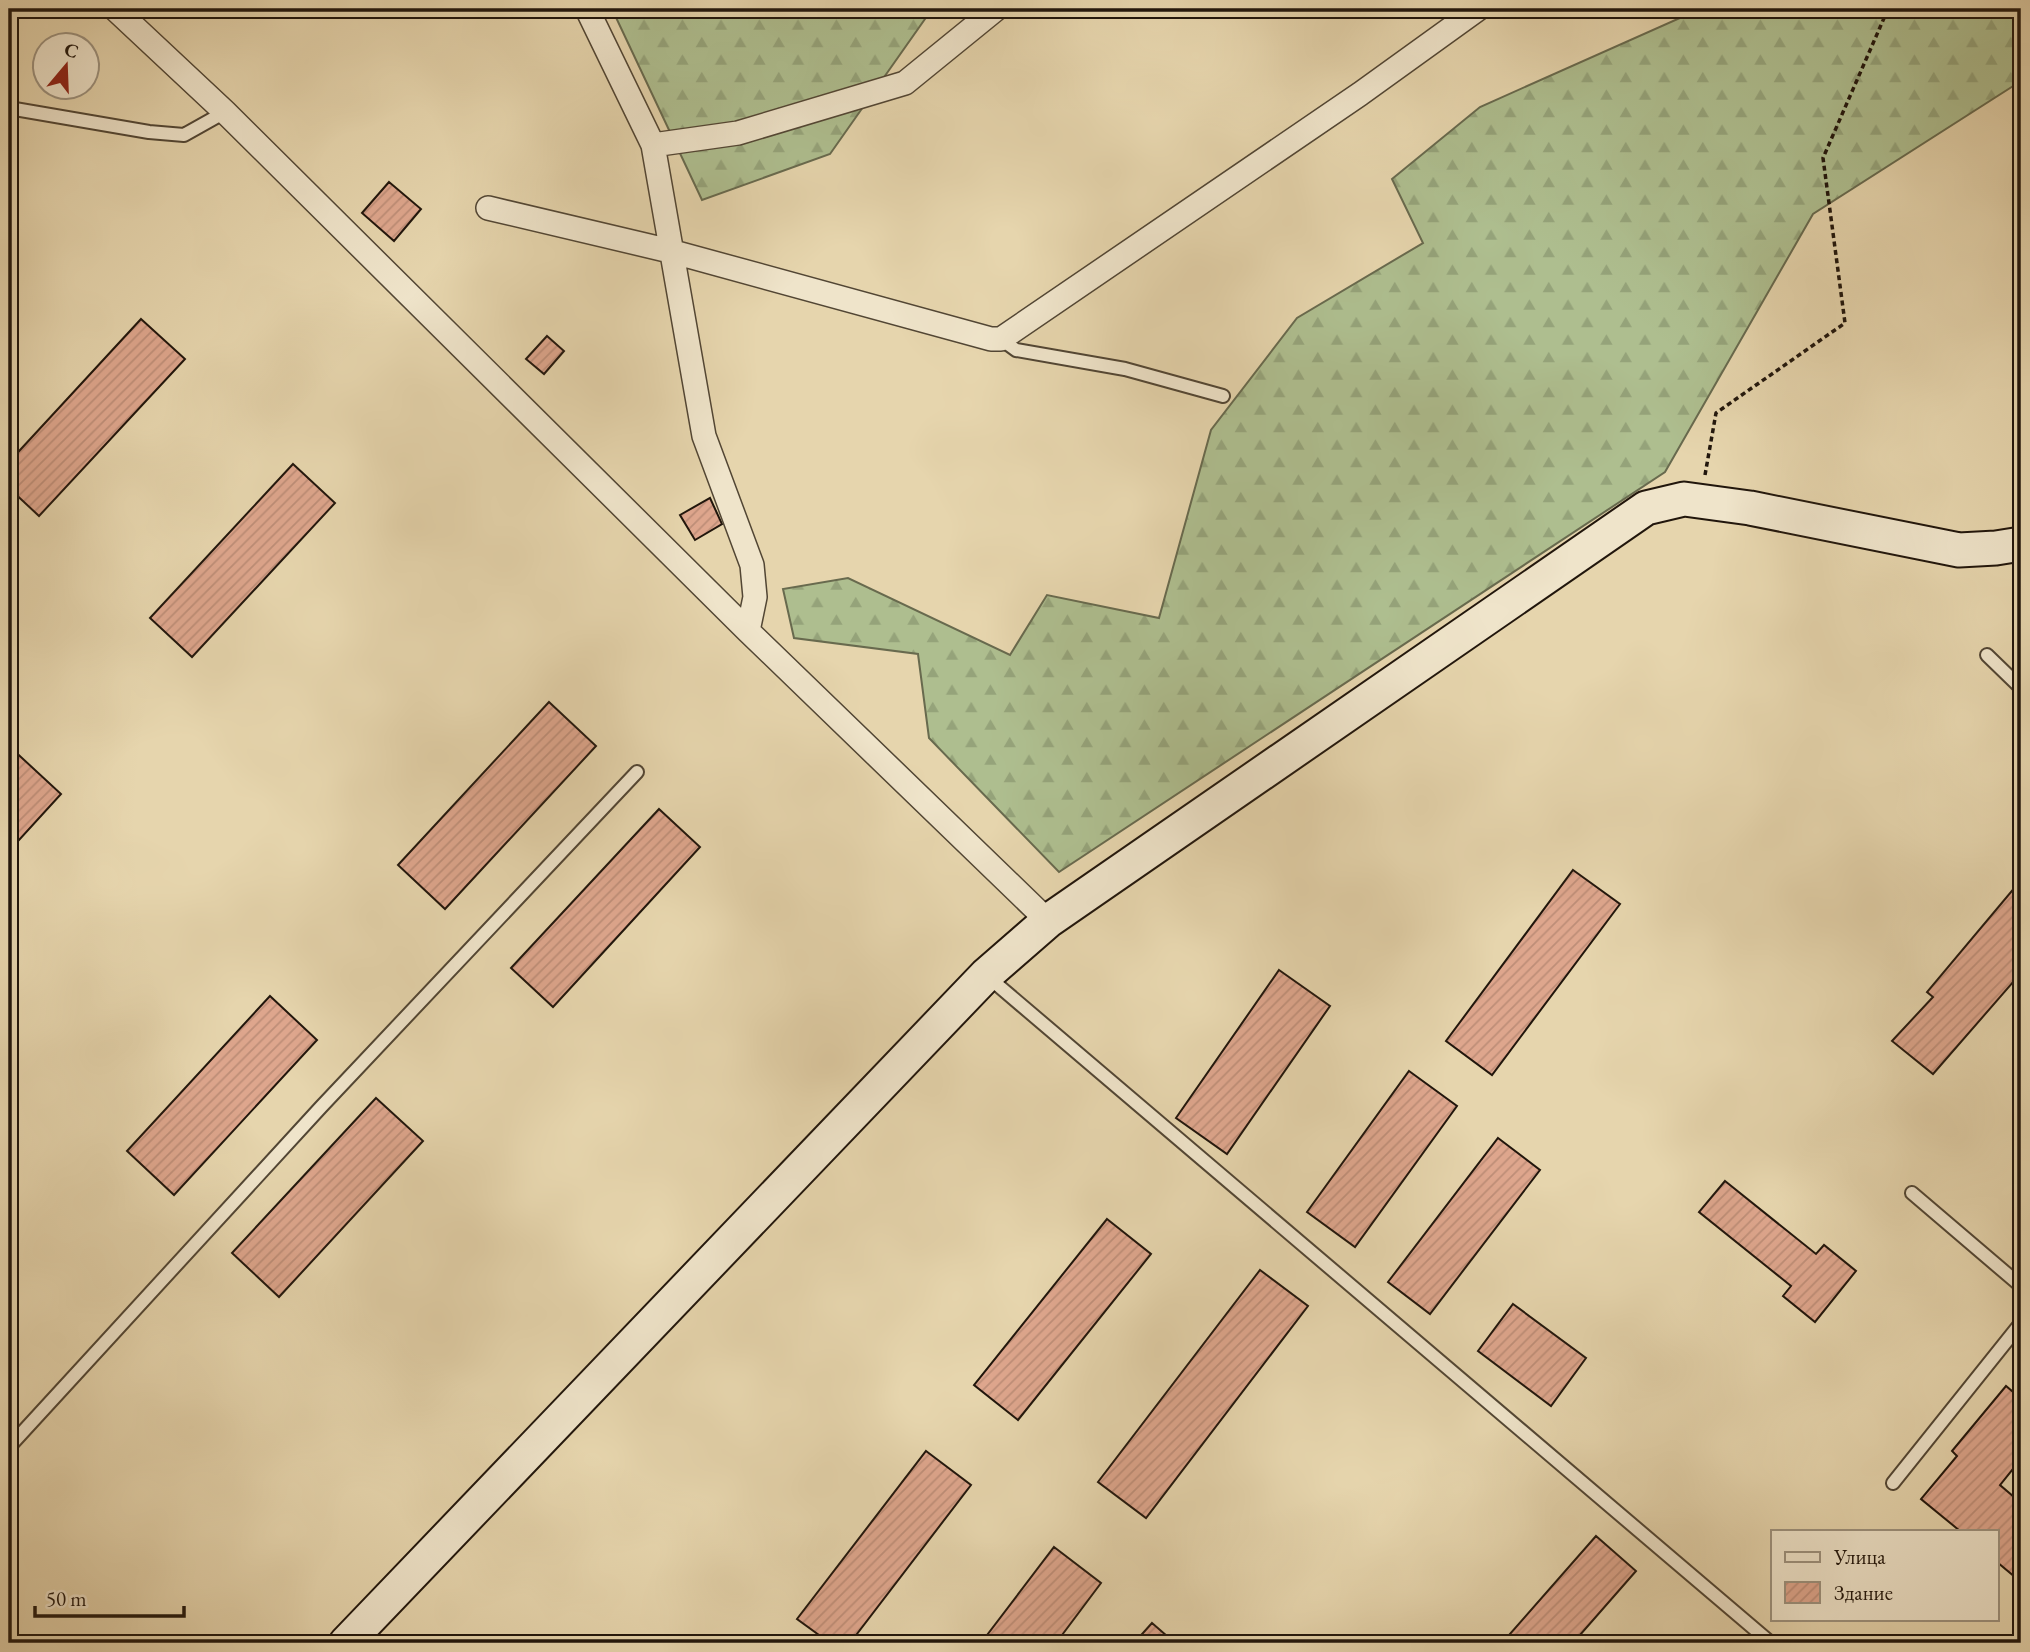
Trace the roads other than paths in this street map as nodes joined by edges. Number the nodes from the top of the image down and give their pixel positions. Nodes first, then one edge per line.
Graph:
1 (115, 9) edge
2 (587, 9) edge
3 (996, 9) edge
4 (1478, 9) edge
5 (9, 108) edge
6 (225, 112) junction
7 (653, 145) junction
8 (488, 208) dead end
9 (670, 251) junction
10 (1001, 339) junction
11 (1223, 396) dead end
12 (2021, 544) edge
13 (748, 631) junction
14 (1987, 655) dead end
15 (2021, 688) edge
16 (637, 772) dead end
17 (1048, 921) junction
18 (986, 975) junction
19 (1912, 1193) dead end
20 (2021, 1286) edge
21 (2021, 1324) edge
22 (9, 1447) edge
23 (1893, 1483) dead end
24 (2021, 1638) edge
25 (346, 1643) edge
26 (1771, 1643) edge
27 (2017, 1643) edge

1 - 6 street
2 - 7 street
3 - 7 street
4 - 10 street
5 - 6 lane
6 - 13 street
7 - 9 street
8 - 9 street
9 - 10 street
9 - 13 street
10 - 11 lane
12 - 17 street
13 - 17 street
14 - 15 lane
16 - 22 lane
17 - 18 street
18 - 25 street
18 - 26 lane
19 - 20 lane
21 - 23 lane
24 - 27 lane

